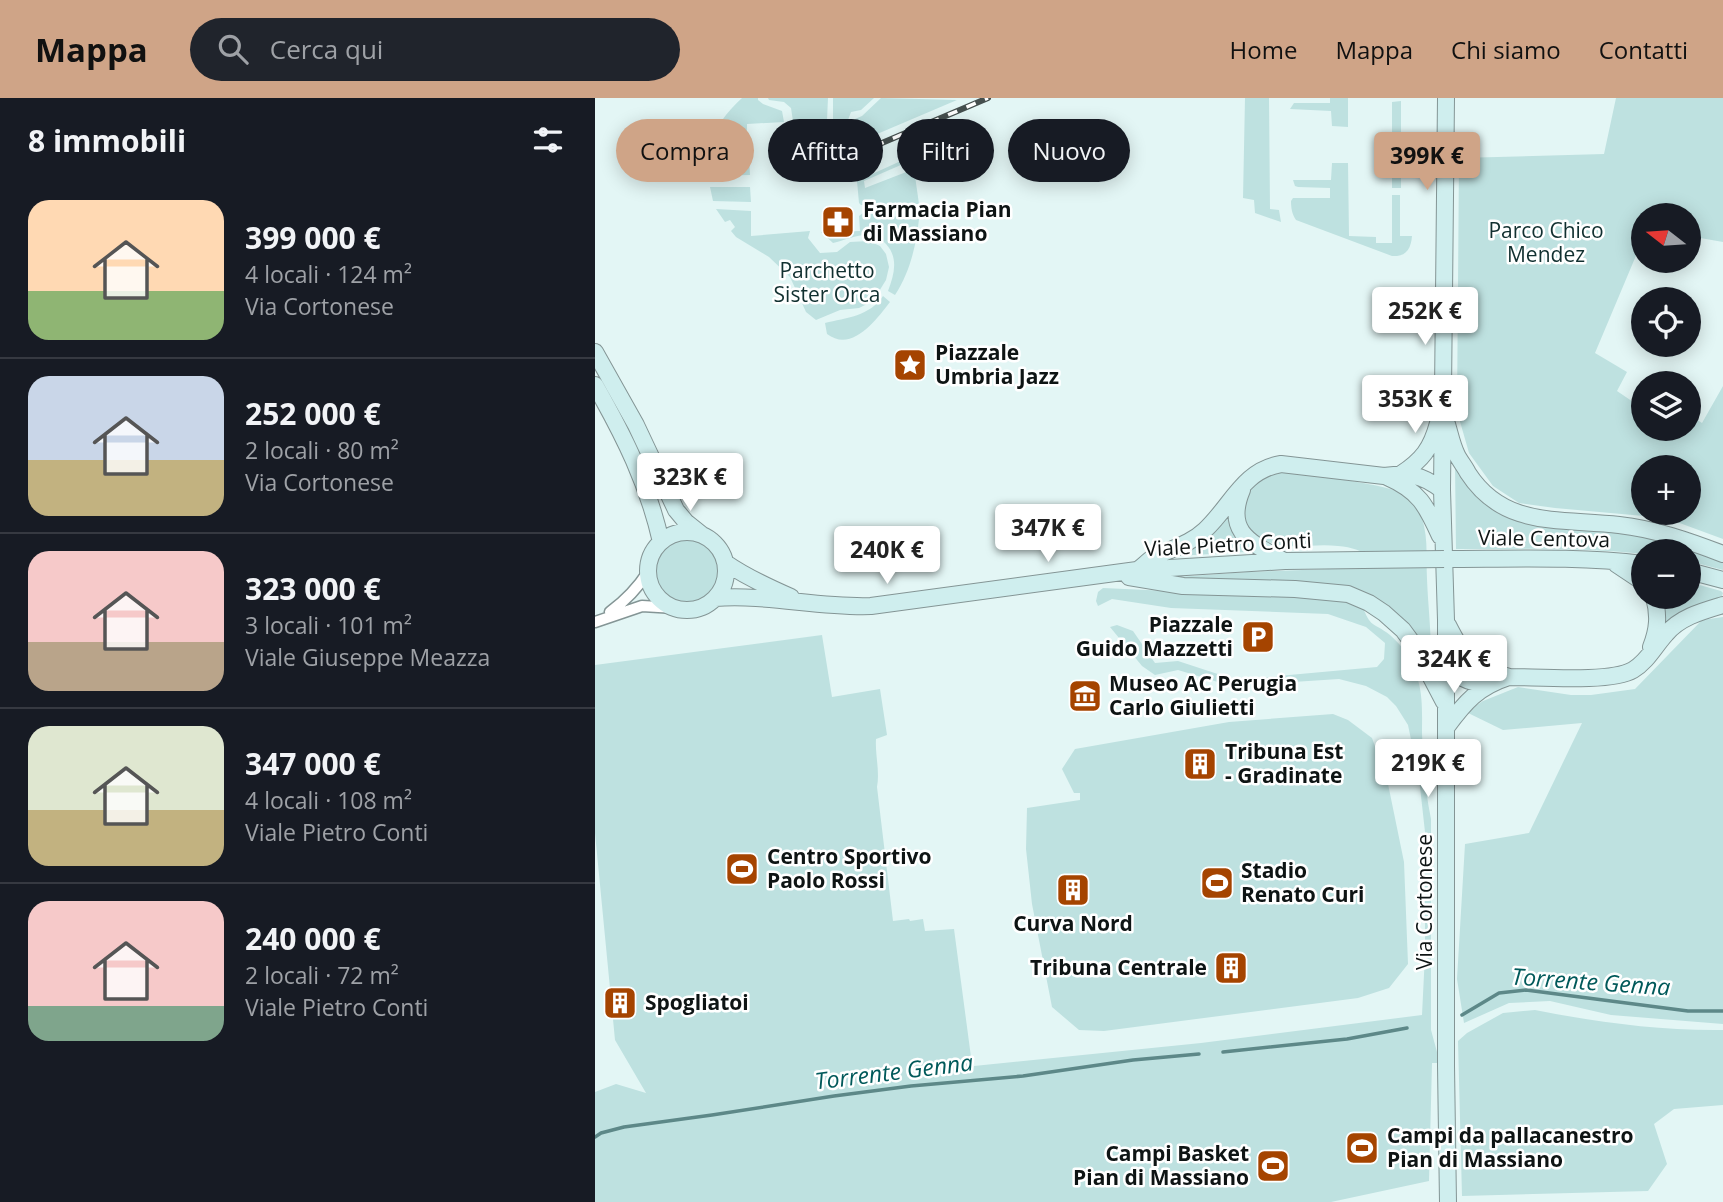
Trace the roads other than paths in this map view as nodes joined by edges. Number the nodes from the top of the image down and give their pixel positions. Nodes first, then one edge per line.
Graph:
1 (1446, 98) edge
2 (595, 352) edge
3 (595, 385) edge
4 (1442, 408) junction
5 (1393, 475) junction
6 (1246, 481) junction
7 (1442, 490) junction
8 (701, 534) junction
9 (661, 542) junction
10 (1442, 542) junction
11 (1723, 554) edge
12 (1444, 559) joint
13 (1285, 561) junction
14 (1611, 561) junction
15 (726, 563) junction
16 (1631, 563) edge
17 (1137, 570) junction
18 (648, 572) junction
19 (1113, 574) junction
20 (1631, 574) edge
21 (1701, 574) edge
22 (1723, 580) edge
23 (715, 598) junction
24 (806, 603) junction
25 (1723, 605) edge
26 (675, 608) junction
27 (1658, 609) edge
28 (599, 620) edge
29 (1446, 620) junction
30 (1446, 661) junction
31 (1644, 662) junction
32 (1509, 677) junction
33 (1488, 684) junction
34 (1446, 705) junction
35 (1446, 728) junction
36 (1448, 1202) edge

1 - 4 main road, Via Cortonese
2 - 8 main road, Viale Pietro Conti
3 - 9 main road
4 - 5 main road
4 - 7 main road, Via Cortonese
4 - 11 main road
5 - 6 main road
5 - 7 main road
5 - 10 main road
6 - 13 main road
6 - 17 main road
7 - 10 main road, Via Cortonese
8 - 9 main road
8 - 15 main road, Viale Pietro Conti
9 - 18 main road, Viale Pietro Conti
10 - 29 main road, Via Cortonese
12 - 13 main road, Viale Pietro Conti, bridge
12 - 14 main road, Viale Centova
13 - 17 main road, Viale Pietro Conti
14 - 16 main road, Viale Centova
14 - 20 main road
15 - 23 main road
15 - 24 main road, Viale Pietro Conti
17 - 19 main road, Viale Pietro Conti
18 - 26 main road
18 - 28 street, Viale Pietro Conti
19 - 24 main road, Viale Pietro Conti
19 - 34 main road
21 - 22 main road
23 - 24 main road, Viale Pietro Conti
23 - 26 main road, Viale Pietro Conti
25 - 31 main road
26 - 28 street, Viale Pietro Conti
27 - 31 main road
29 - 30 main road, Via Cortonese
29 - 32 main road
30 - 33 main road
30 - 34 main road, Via Cortonese
31 - 32 main road
32 - 33 main road
33 - 35 main road
34 - 35 main road, Via Cortonese
35 - 36 main road, Via Cortonese

